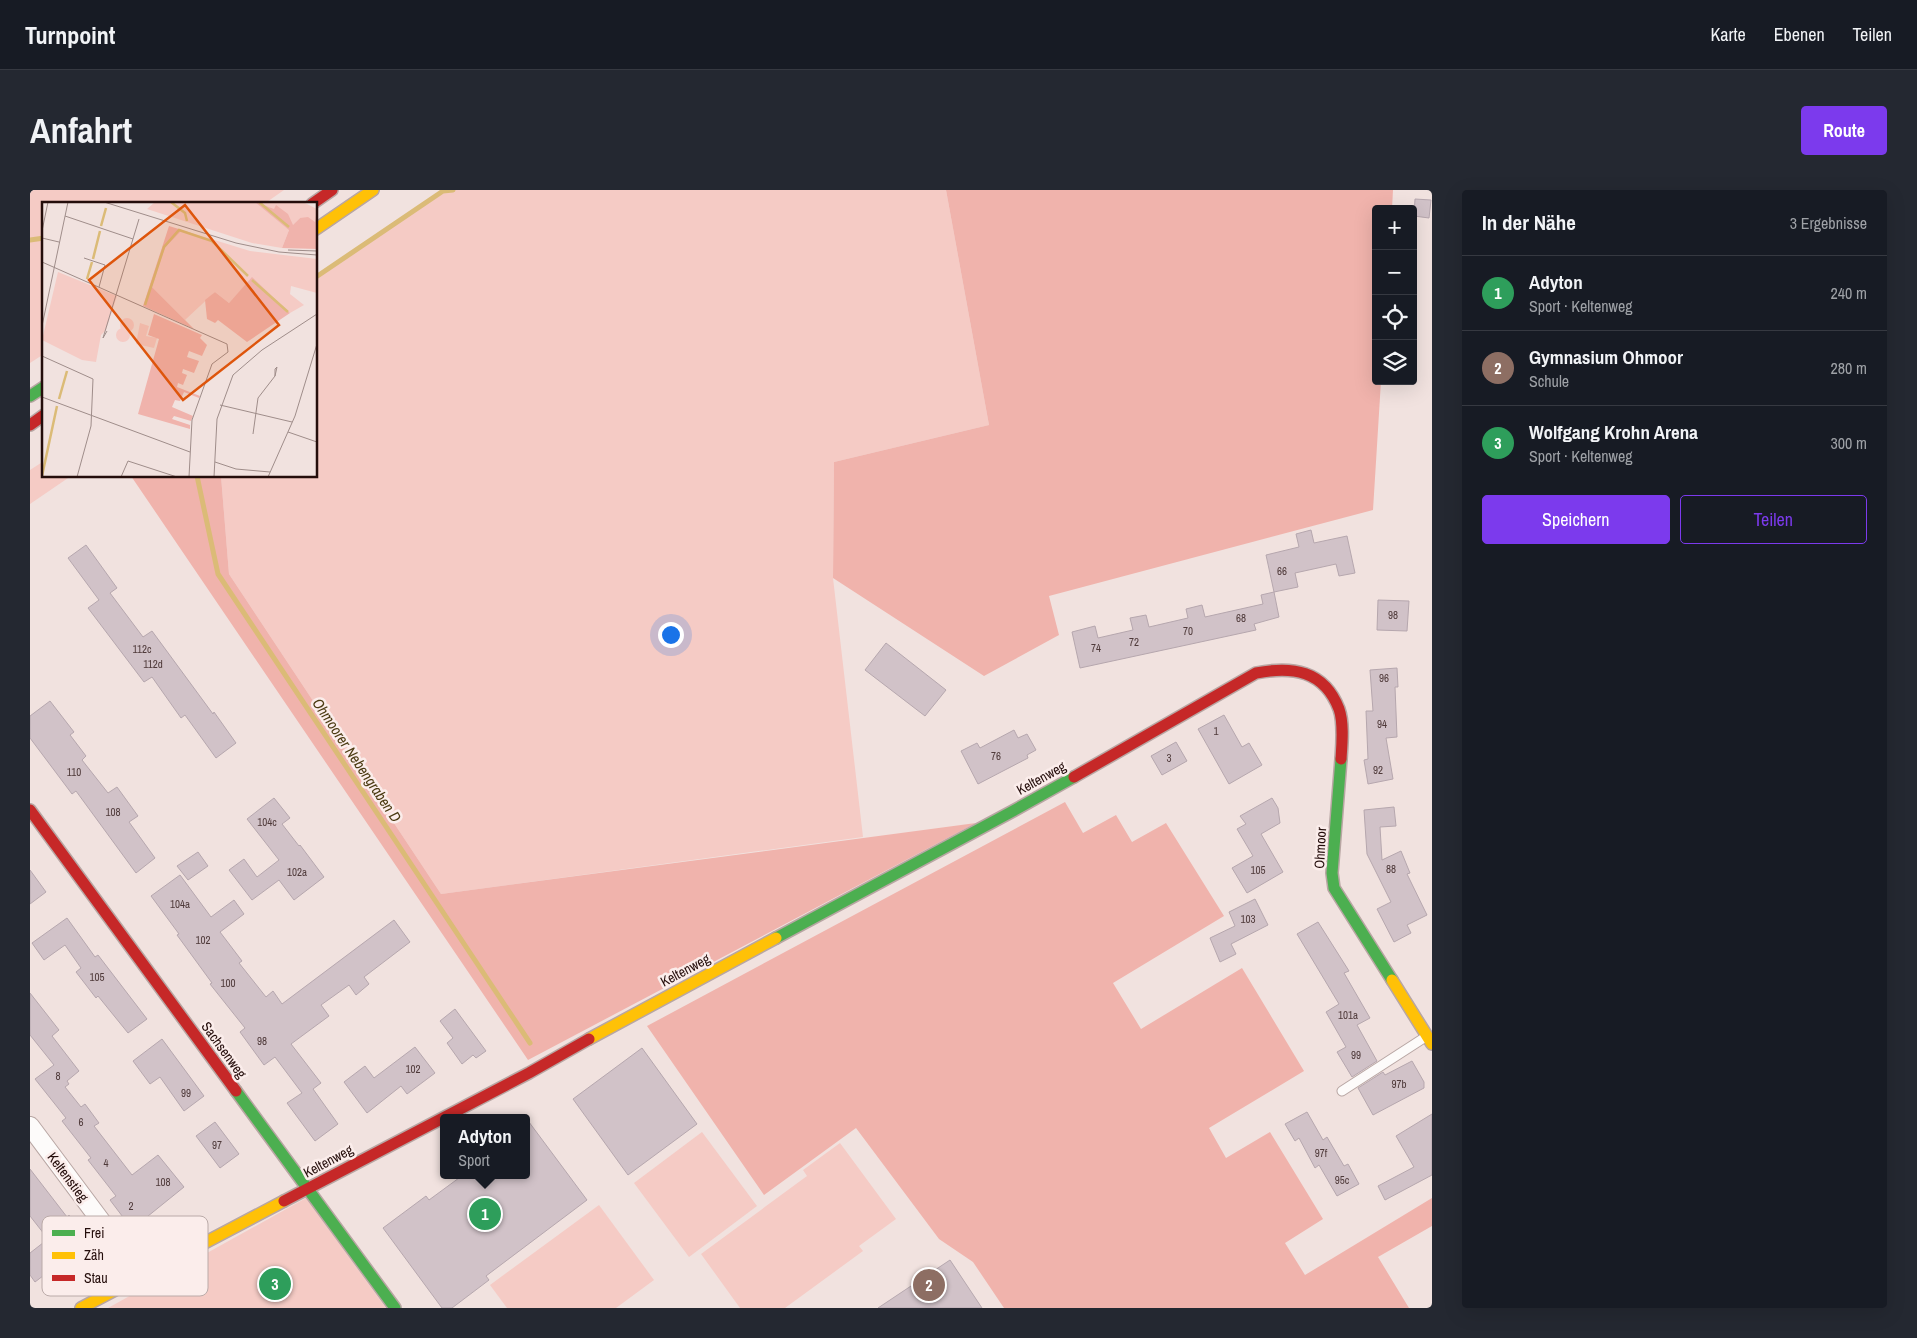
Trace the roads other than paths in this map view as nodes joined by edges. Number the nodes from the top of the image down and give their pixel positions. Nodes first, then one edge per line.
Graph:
1 (332, 190) edge
2 (373, 190) edge
3 (315, 202) edge
4 (318, 228) edge
5 (42, 388) edge
6 (30, 396) edge
7 (42, 416) edge
8 (30, 425) edge
9 (1304, 673) joint
10 (30, 810) edge
11 (1430, 1040) edge
12 (1342, 1092) dead end
13 (451, 1114) edge
14 (440, 1120) edge
15 (30, 1126) edge
16 (307, 1189) junction
17 (97, 1216) edge
18 (208, 1241) edge
19 (103, 1296) edge
20 (80, 1308) edge
21 (395, 1308) edge

1 - 3 street
2 - 4 street
5 - 6 street
7 - 8 street
9 - 11 street, Ohmoor
9 - 13 street, Keltenweg
10 - 16 street, Sachsenweg
11 - 12 lane
14 - 16 street, Keltenweg
15 - 17 street, Keltenstieg
16 - 18 street, Keltenweg
16 - 21 street, Sachsenweg
19 - 20 street, Keltenweg

